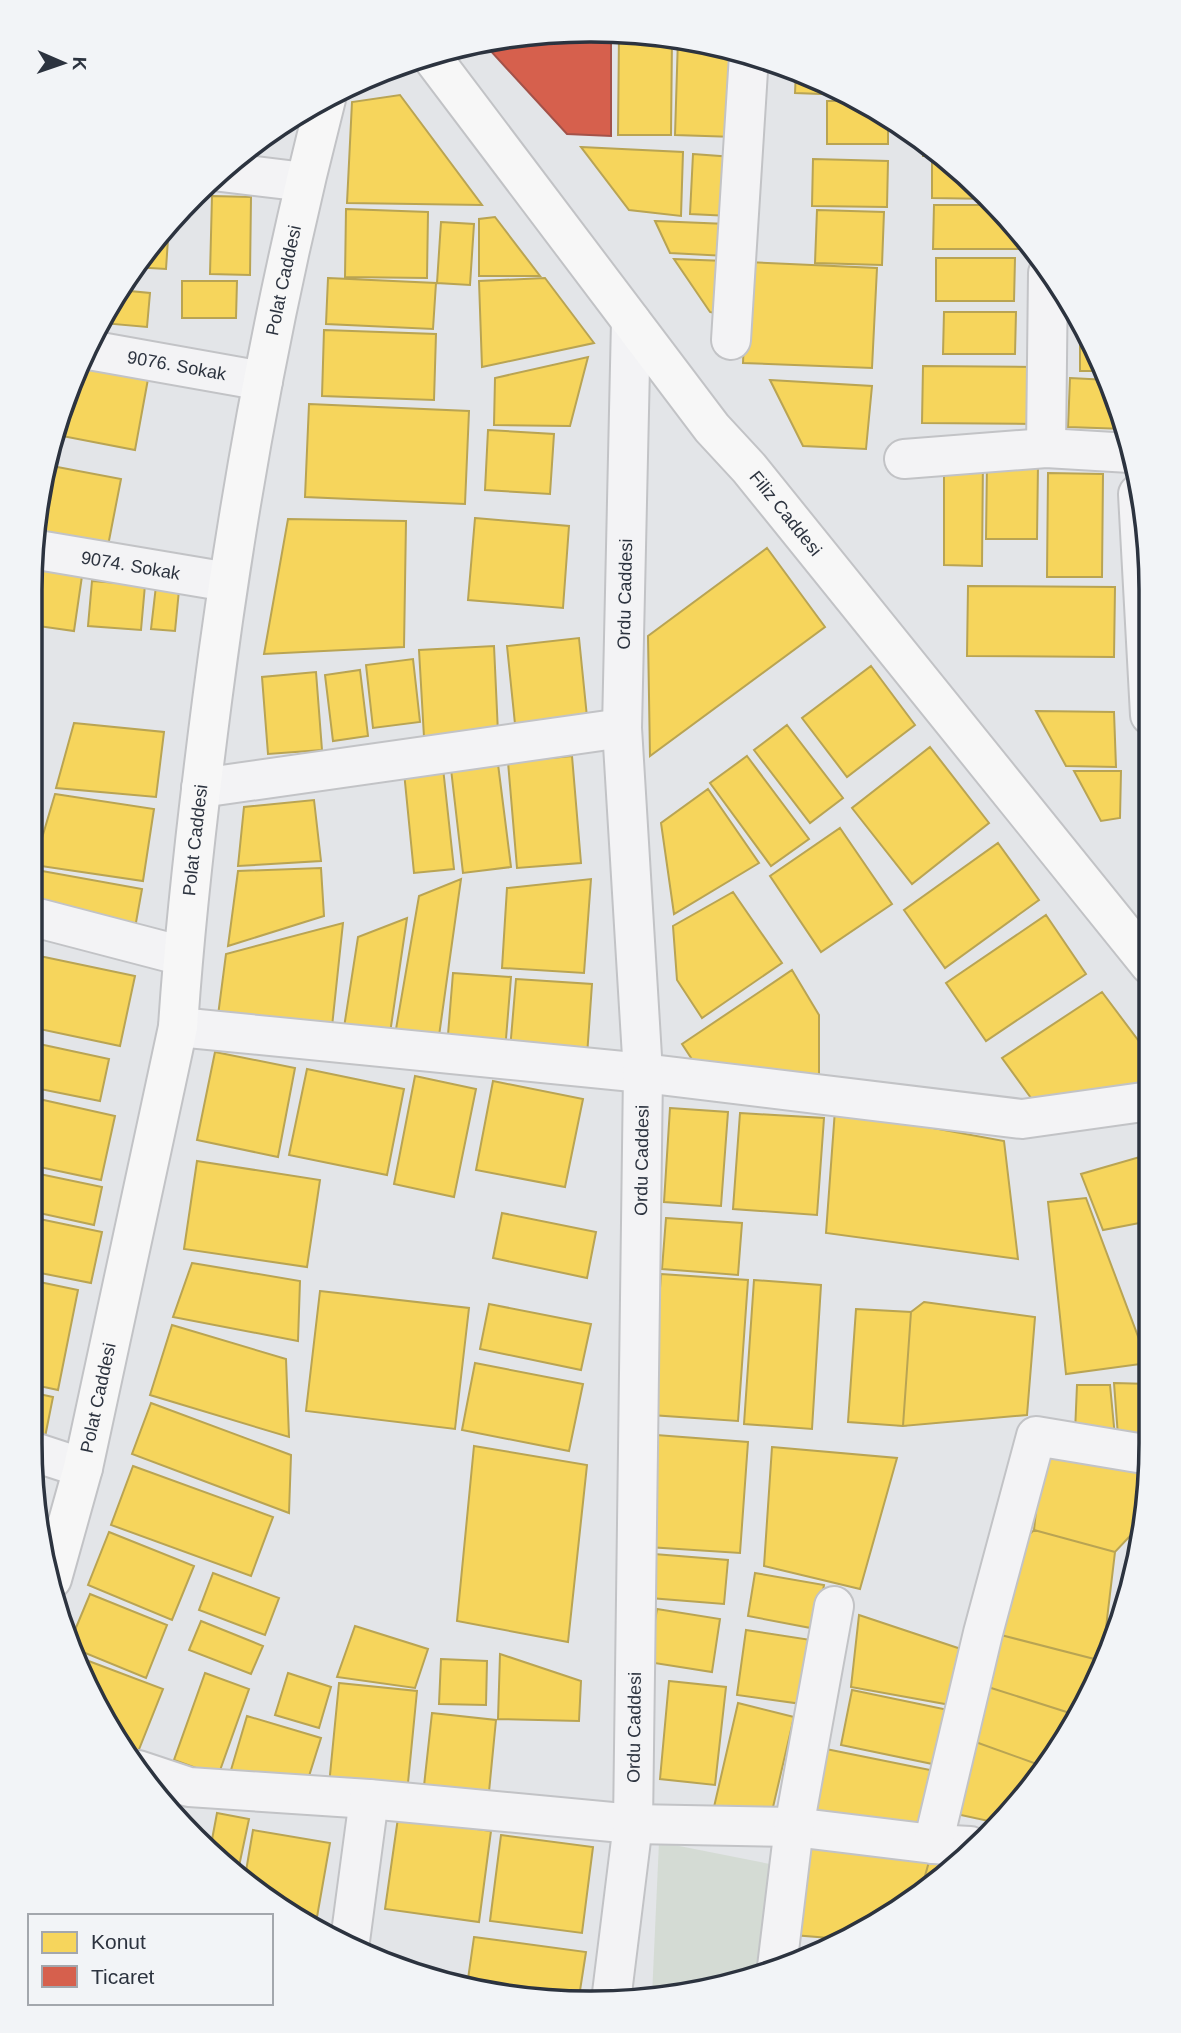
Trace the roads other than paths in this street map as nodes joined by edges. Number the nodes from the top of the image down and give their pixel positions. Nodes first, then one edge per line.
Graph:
1 (437, 64) edge
2 (748, 66) edge
3 (323, 112) edge
4 (234, 174) edge
5 (305, 182) junction
6 (1048, 287) edge
7 (631, 321) junction
8 (731, 340) dead end
9 (97, 351) edge
10 (263, 381) junction
11 (1046, 448) junction
12 (1121, 452) edge
13 (904, 459) dead end
14 (43, 551) edge
15 (228, 582) junction
16 (622, 727) junction
17 (201, 788) junction
18 (42, 919) edge
19 (1139, 951) edge
20 (183, 957) junction
21 (178, 1027) junction
22 (642, 1073) junction
23 (1139, 1103) edge
24 (1139, 1453) edge
25 (42, 1455) edge
26 (83, 1468) junction
27 (56, 1564) edge
28 (834, 1606) dead end
29 (165, 1789) edge
30 (369, 1799) junction
31 (185, 1802) edge
32 (633, 1824) junction
33 (793, 1827) junction
34 (933, 1844) junction
35 (962, 1846) edge
36 (351, 1935) edge
37 (777, 1958) edge
38 (612, 1990) edge

1 - 7 main road, Filiz Caddesi
2 - 8 street
3 - 5 main road, Polat Caddesi
4 - 5 street
5 - 10 main road, Polat Caddesi
6 - 11 street
7 - 16 street, Ordu Caddesi
7 - 19 main road, Filiz Caddesi
9 - 10 street, 9076. Sokak
10 - 15 main road, Polat Caddesi
11 - 12 street
11 - 13 street
14 - 15 street, 9074. Sokak
15 - 17 main road, Polat Caddesi
16 - 17 street
16 - 22 street, Ordu Caddesi
17 - 20 main road, Polat Caddesi
18 - 20 street
20 - 21 main road, Polat Caddesi
21 - 22 street
21 - 26 main road, Polat Caddesi
22 - 23 street
22 - 32 street, Ordu Caddesi
24 - 34 street
25 - 26 street
26 - 27 main road, Polat Caddesi
28 - 33 street
29 - 31 street
30 - 31 street
30 - 32 street
30 - 36 street
32 - 33 street
32 - 38 street, Ordu Caddesi
33 - 34 street
33 - 37 street
34 - 35 street

